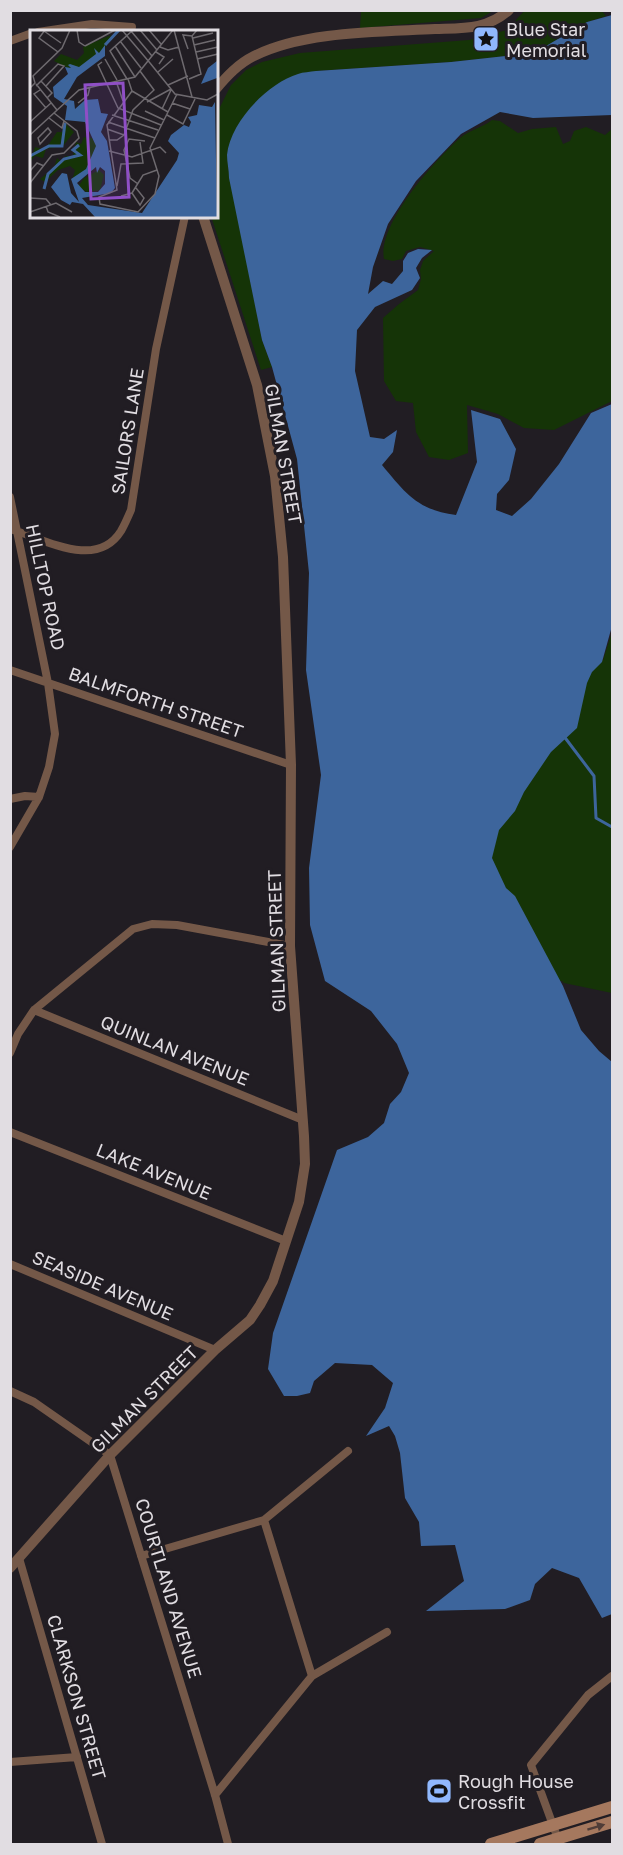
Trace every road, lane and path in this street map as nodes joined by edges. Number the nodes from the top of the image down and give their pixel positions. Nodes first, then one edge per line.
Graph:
1 (509, 10) edge
2 (132, 27) dead end
3 (52, 30) edge
4 (30, 34) edge
5 (10, 41) edge
6 (218, 87) edge
7 (185, 218) edge
8 (204, 218) edge
9 (10, 497) edge
10 (14, 530) edge
11 (10, 670) edge
12 (48, 683) junction
13 (291, 765) junction
14 (39, 797) junction
15 (10, 799) edge
16 (10, 847) edge
17 (290, 946) junction
18 (34, 1010) junction
19 (10, 1053) edge
20 (303, 1120) junction
21 (10, 1132) edge
22 (286, 1241) junction
23 (10, 1264) edge
24 (215, 1350) junction
25 (10, 1391) edge
26 (348, 1451) dead end
27 (110, 1455) junction
28 (264, 1520) junction
29 (141, 1556) junction
30 (19, 1558) junction
31 (10, 1568) edge
32 (387, 1632) dead end
33 (312, 1676) junction
34 (612, 1677) edge
35 (77, 1757) junction
36 (10, 1762) edge
37 (215, 1795) junction
38 (612, 1807) edge
39 (612, 1822) edge
40 (552, 1826) junction
41 (558, 1839) junction
42 (513, 1841) edge
43 (102, 1845) edge
44 (228, 1845) edge
45 (491, 1845) edge
46 (540, 1845) edge

1 - 6 street
2 - 3 street
4 - 5 street
7 - 10 street, SAILORS LANE
8 - 13 street, GILMAN STREET
9 - 10 street, HILLTOP ROAD
10 - 12 street, HILLTOP ROAD
11 - 12 street, BALMFORTH STREET
12 - 13 street, BALMFORTH STREET
12 - 14 street, HILLTOP ROAD
13 - 17 street, GILMAN STREET
14 - 15 street
14 - 16 street, HILLTOP ROAD
17 - 18 street
17 - 20 street, GILMAN STREET
18 - 19 street
18 - 20 street, QUINLAN AVENUE
20 - 22 street, GILMAN STREET
21 - 22 street, LAKE AVENUE
22 - 24 street, GILMAN STREET
23 - 24 street, SEASIDE AVENUE
24 - 27 street, GILMAN STREET
25 - 27 street
26 - 28 street
27 - 29 street, COURTLAND AVENUE
27 - 30 street, GILMAN STREET
28 - 29 street
28 - 33 street
29 - 37 street, COURTLAND AVENUE
30 - 31 street, GILMAN STREET
30 - 35 street, CLARKSON STREET
32 - 33 street
33 - 37 street
34 - 40 street
35 - 36 street
35 - 43 street, CLARKSON STREET
37 - 44 street, COURTLAND AVENUE
38 - 40 main road
41 -> 39 main road
40 - 41 street
40 - 42 main road
41 - 46 main road
42 - 45 main road

